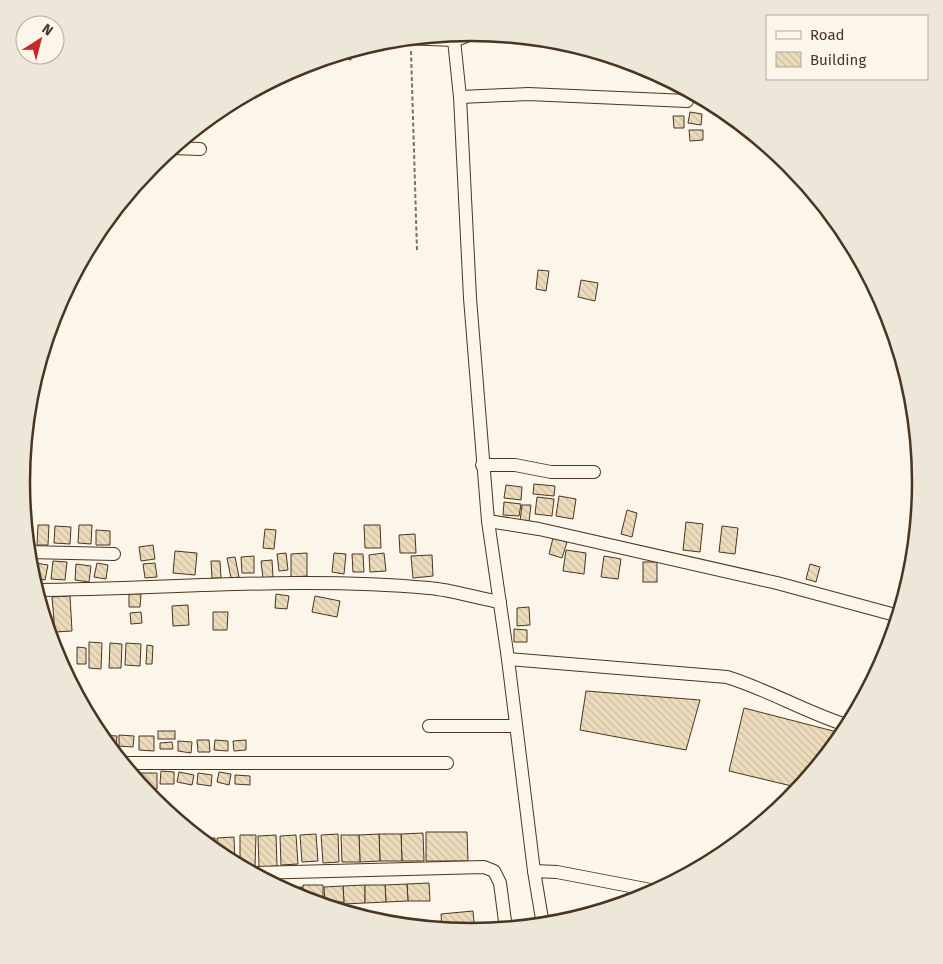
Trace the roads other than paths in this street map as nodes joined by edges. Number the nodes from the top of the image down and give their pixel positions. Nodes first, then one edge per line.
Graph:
1 (454, 40) edge
2 (460, 97) junction
3 (687, 101) dead end
4 (182, 148) edge
5 (200, 149) dead end
6 (482, 465) junction
7 (594, 472) dead end
8 (488, 521) junction
9 (36, 552) edge
10 (114, 554) dead end
11 (44, 590) edge
12 (500, 602) junction
13 (893, 614) edge
14 (508, 659) junction
15 (841, 723) edge
16 (429, 726) dead end
17 (515, 726) junction
18 (131, 763) edge
19 (447, 764) dead end
20 (534, 871) junction
21 (266, 873) edge
22 (643, 889) edge
23 (542, 918) edge
24 (505, 922) edge

1 - 2 street
2 - 3 street
2 - 6 street
4 - 5 street
6 - 7 street
6 - 8 street
8 - 12 street
8 - 13 street
9 - 10 street
11 - 12 street
12 - 14 street
14 - 15 street
14 - 17 street
16 - 17 street
17 - 20 street
18 - 19 street
20 - 22 street
20 - 23 street
21 - 24 street

